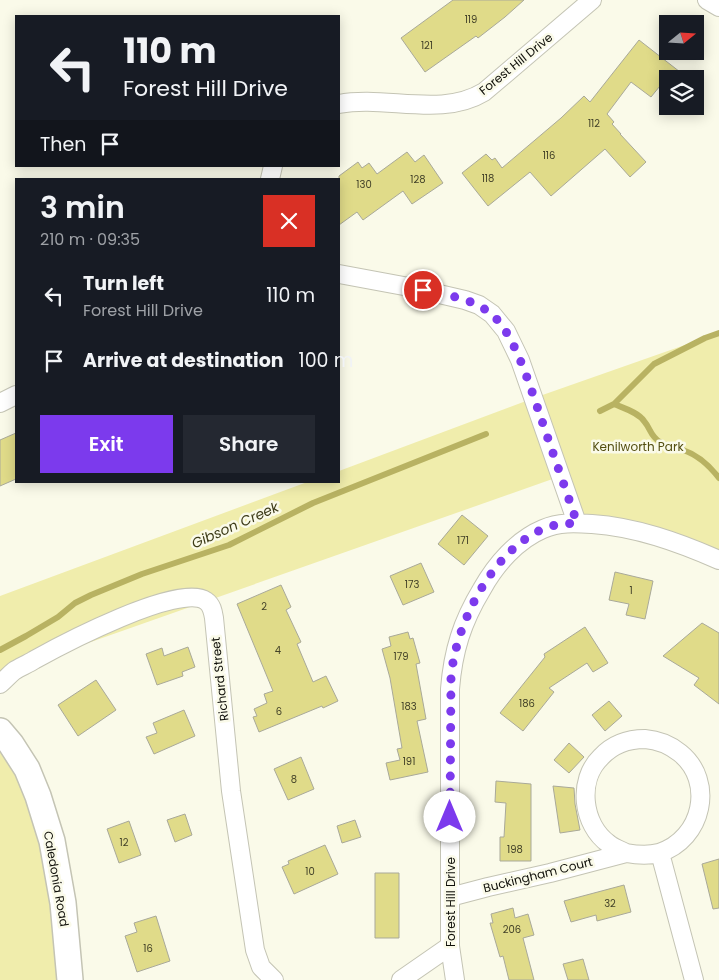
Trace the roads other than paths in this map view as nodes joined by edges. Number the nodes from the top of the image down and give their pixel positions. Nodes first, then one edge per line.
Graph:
1 (592, 0) edge
2 (707, 0) edge
3 (719, 7) edge
4 (340, 104) edge
5 (340, 274) edge
6 (15, 395) edge
7 (0, 402) edge
8 (577, 523) junction
9 (719, 560) edge
10 (0, 684) edge
11 (0, 731) edge
12 (626, 853) junction
13 (660, 853) junction
14 (450, 897) junction
15 (450, 946) junction
16 (70, 980) edge
17 (274, 980) edge
18 (401, 980) edge
19 (456, 980) edge
20 (694, 980) edge

1 - 4 street, Forest Hill Drive
2 - 3 street
5 - 8 street
6 - 7 street
8 - 9 street, Forest Hill Drive
8 - 14 street, Forest Hill Drive
10 - 17 street, Richard Street
11 - 16 street, Caledonia Road
12 - 13 street
12 - 13 street
12 - 14 street, Buckingham Court
13 - 20 street
14 - 15 street, Forest Hill Drive
15 - 18 street
15 - 19 street, Forest Hill Drive

